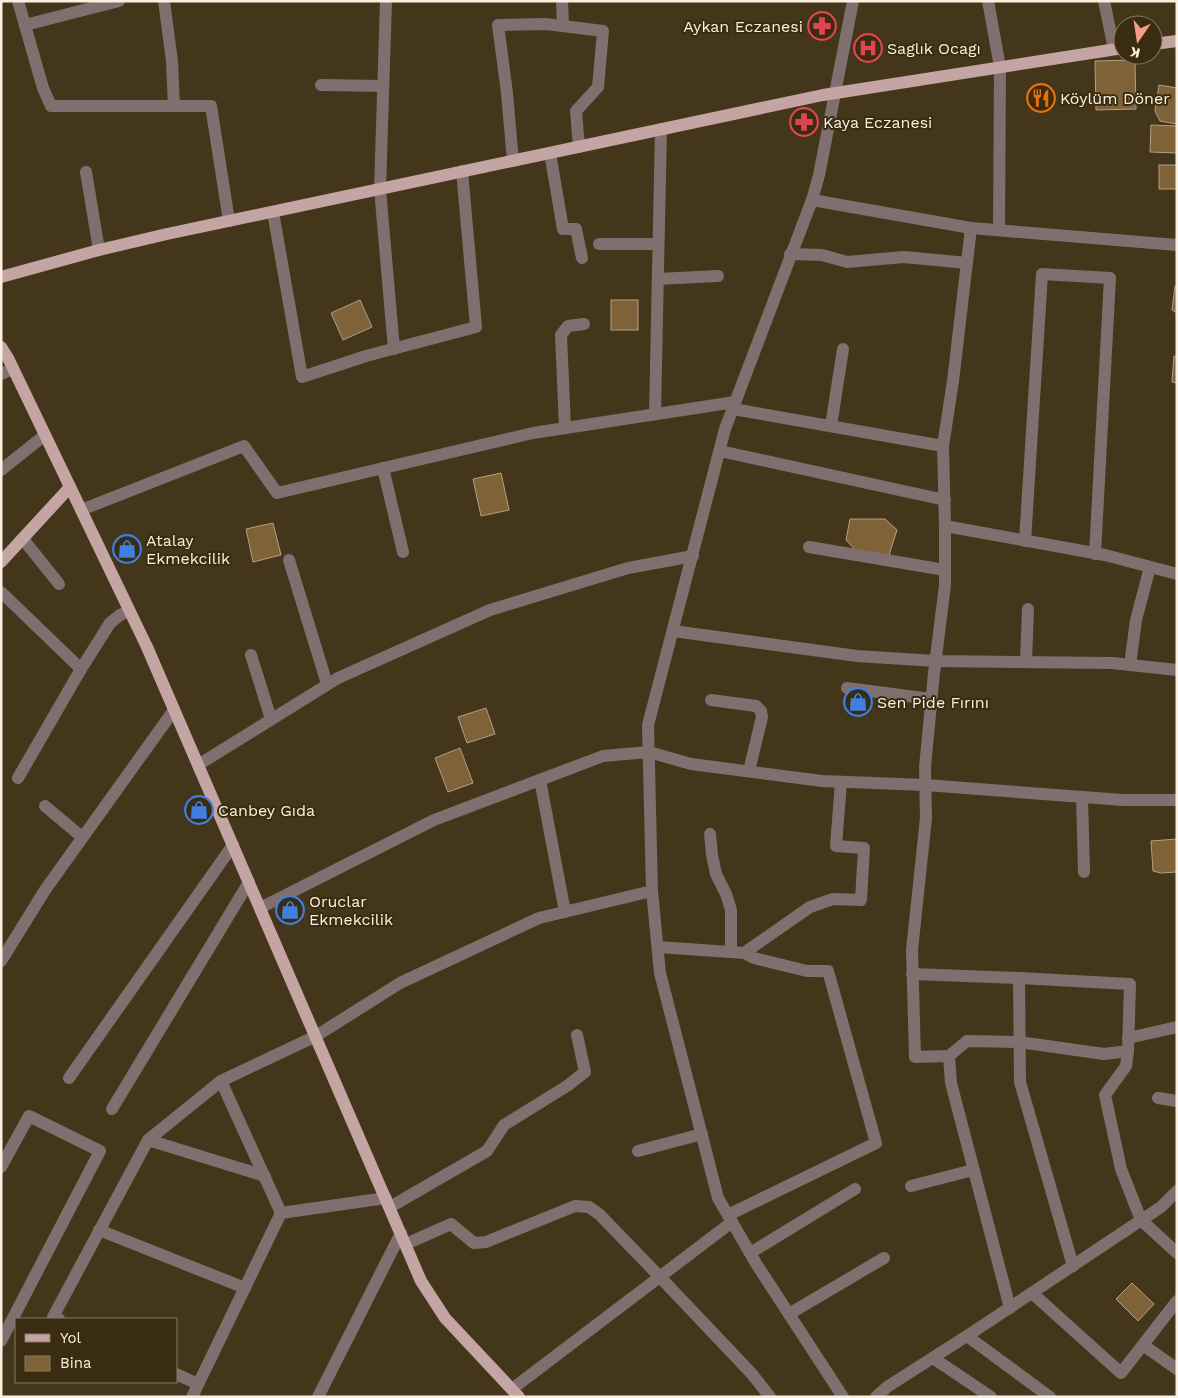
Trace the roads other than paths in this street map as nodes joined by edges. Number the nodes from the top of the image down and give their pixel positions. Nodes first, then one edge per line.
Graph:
1 (18, 1) edge
2 (119, 1) edge
3 (164, 1) edge
4 (386, 1) edge
5 (562, 1) edge
6 (853, 1) edge
7 (988, 1) edge
8 (1104, 1) edge
9 (94, 4) edge
10 (25, 25) junction
11 (563, 26) junction
12 (1113, 30) edge
13 (1177, 41) edge
14 (1163, 43) edge
15 (1113, 50) edge
16 (1000, 67) junction
17 (320, 85) dead end
18 (383, 86) junction
19 (836, 93) junction
20 (174, 106) junction
21 (661, 129) junction
22 (579, 147) junction
23 (550, 153) junction
24 (513, 161) junction
25 (462, 171) junction
26 (86, 172) dead end
27 (380, 189) junction
28 (812, 200) junction
29 (273, 212) junction
30 (229, 221) junction
31 (971, 228) junction
32 (1000, 230) junction
33 (599, 244) dead end
34 (658, 244) junction
35 (1177, 245) edge
36 (99, 250) junction
37 (790, 254) junction
38 (582, 258) dead end
39 (967, 263) junction
40 (718, 276) dead end
41 (1, 277) edge
42 (658, 279) junction
43 (584, 324) dead end
44 (1, 347) edge
45 (394, 349) junction
46 (843, 349) dead end
47 (7, 371) edge
48 (734, 405) junction
49 (655, 414) junction
50 (831, 426) junction
51 (565, 428) junction
52 (45, 435) junction
53 (943, 446) junction
54 (720, 451) junction
55 (383, 468) junction
56 (1, 470) edge
57 (70, 487) junction
58 (945, 500) junction
59 (81, 510) junction
60 (945, 526) junction
61 (23, 539) junction
62 (1025, 541) junction
63 (810, 547) dead end
64 (403, 552) dead end
65 (1095, 554) junction
66 (693, 556) junction
67 (289, 560) dead end
68 (1, 562) edge
69 (1150, 567) junction
70 (945, 570) junction
71 (1177, 574) edge
72 (59, 584) dead end
73 (1, 592) edge
74 (1028, 609) dead end
75 (129, 611) junction
76 (673, 631) junction
77 (252, 655) dead end
78 (935, 661) junction
79 (1026, 661) junction
80 (1130, 665) junction
81 (81, 669) junction
82 (1177, 670) edge
83 (327, 684) junction
84 (847, 688) dead end
85 (931, 699) junction
86 (711, 700) dead end
87 (174, 710) junction
88 (271, 719) junction
89 (649, 752) junction
90 (198, 765) junction
91 (749, 771) junction
92 (18, 778) dead end
93 (540, 780) junction
94 (841, 782) junction
95 (925, 784) junction
96 (1082, 797) junction
97 (1177, 800) edge
98 (45, 806) dead end
99 (710, 834) dead end
100 (82, 837) junction
101 (233, 845) junction
102 (1084, 872) dead end
103 (249, 882) junction
104 (652, 891) junction
105 (260, 908) junction
106 (565, 912) junction
107 (658, 947) junction
108 (731, 952) junction
109 (744, 952) junction
110 (2, 960) edge
111 (912, 974) junction
112 (1019, 978) junction
113 (1177, 1027) edge
114 (577, 1035) dead end
115 (316, 1036) junction
116 (1019, 1042) junction
117 (1128, 1045) junction
118 (948, 1056) junction
119 (69, 1078) dead end
120 (222, 1081) junction
121 (1158, 1098) dead end
122 (1177, 1101) edge
123 (112, 1109) dead end
124 (702, 1134) junction
125 (148, 1140) junction
126 (638, 1151) dead end
127 (1, 1167) edge
128 (973, 1170) junction
129 (265, 1176) junction
130 (911, 1186) dead end
131 (855, 1189) dead end
132 (1177, 1191) edge
133 (388, 1202) junction
134 (281, 1213) junction
135 (730, 1219) junction
136 (1141, 1220) junction
137 (99, 1230) junction
138 (404, 1239) junction
139 (1177, 1252) edge
140 (750, 1253) junction
141 (884, 1258) dead end
142 (1073, 1266) junction
143 (660, 1277) junction
144 (245, 1288) junction
145 (1032, 1293) junction
146 (1177, 1301) edge
147 (1010, 1308) junction
148 (789, 1314) junction
149 (56, 1318) edge
150 (967, 1336) junction
151 (1, 1341) edge
152 (1143, 1345) junction
153 (933, 1358) junction
154 (1177, 1368) edge
155 (178, 1375) edge
156 (198, 1384) junction
157 (515, 1393) edge
158 (192, 1397) edge
159 (318, 1397) edge
160 (770, 1397) edge
161 (842, 1397) edge
162 (876, 1397) edge
163 (991, 1397) edge
164 (1050, 1397) edge

1 - 10 street
2 - 9 street
3 - 20 street
4 - 18 street
5 - 11 street
6 - 19 street
7 - 16 street
8 - 12 street
9 - 10 street
10 - 20 street
11 - 22 street
11 - 24 street
13 - 14 main road
15 - 16 main road
16 - 19 main road
16 - 32 street
17 - 18 street
18 - 27 street
19 - 21 main road
19 - 28 street
20 - 30 street
21 - 22 main road
21 - 34 street
22 - 23 main road
23 - 24 main road
23 - 38 street
24 - 25 main road
25 - 27 main road
25 - 45 street
26 - 36 street
27 - 29 main road
27 - 45 street
28 - 31 street
28 - 37 street
29 - 30 main road
29 - 45 street
30 - 36 main road
31 - 32 street
31 - 39 street
32 - 35 street
33 - 34 street
34 - 42 street
36 - 41 main road
37 - 39 street
37 - 48 street
39 - 53 street
40 - 42 street
42 - 49 street
43 - 51 street
44 - 47 main road
46 - 50 street
47 - 52 main road
48 - 49 street
48 - 50 street
48 - 54 street
49 - 51 street
50 - 53 street
51 - 55 street
52 - 56 street
52 - 57 main road
53 - 58 street
54 - 58 street
54 - 66 street
55 - 59 street
55 - 64 street
57 - 59 main road
57 - 61 main road
58 - 60 street
59 - 75 main road
60 - 62 street
60 - 70 street
61 - 68 main road
61 - 72 street
62 - 65 street
62 - 65 street
63 - 70 street
65 - 69 street
66 - 76 street
66 - 83 street
67 - 83 street
69 - 71 street
69 - 80 street
70 - 78 street
73 - 81 street
74 - 79 street
75 - 81 street
75 - 87 main road
76 - 78 street
76 - 89 street
77 - 88 street
78 - 79 street
78 - 85 street
79 - 80 street
80 - 82 street
81 - 92 street
83 - 88 street
84 - 85 street
85 - 95 street
86 - 91 street
87 - 90 main road
87 - 100 street
88 - 90 street
89 - 91 street
89 - 93 street
89 - 104 street
90 - 101 main road
91 - 94 street
93 - 105 street
93 - 106 street
94 - 95 street
94 - 109 street
95 - 96 street
95 - 111 street
96 - 97 street
96 - 102 street
98 - 100 street
99 - 108 street
100 - 110 street
101 - 103 main road
101 - 119 street
103 - 105 main road
103 - 123 street
104 - 106 street
104 - 107 street
105 - 115 main road
106 - 115 street
107 - 108 street
107 - 124 street
108 - 109 street
109 - 135 street
111 - 112 street
111 - 118 street
112 - 116 street
112 - 117 street
113 - 117 street
114 - 133 street
115 - 120 street
115 - 133 main road
116 - 117 street
116 - 118 street
116 - 142 street
117 - 136 street
118 - 128 street
120 - 125 street
120 - 129 street
121 - 122 street
124 - 126 street
124 - 135 street
125 - 129 street
125 - 137 street
127 - 151 street
128 - 130 street
128 - 147 street
129 - 134 street
131 - 140 street
132 - 136 street
133 - 134 street
133 - 138 main road
134 - 144 street
135 - 140 street
135 - 143 street
136 - 139 street
136 - 142 street
137 - 144 street
137 - 149 street
138 - 143 street
138 - 157 main road
138 - 159 street
140 - 148 street
141 - 148 street
142 - 145 street
143 - 157 street
143 - 160 street
144 - 156 street
145 - 147 street
145 - 152 street
146 - 152 street
147 - 150 street
148 - 161 street
150 - 153 street
150 - 164 street
152 - 154 street
153 - 162 street
153 - 163 street
155 - 156 street
156 - 158 street

